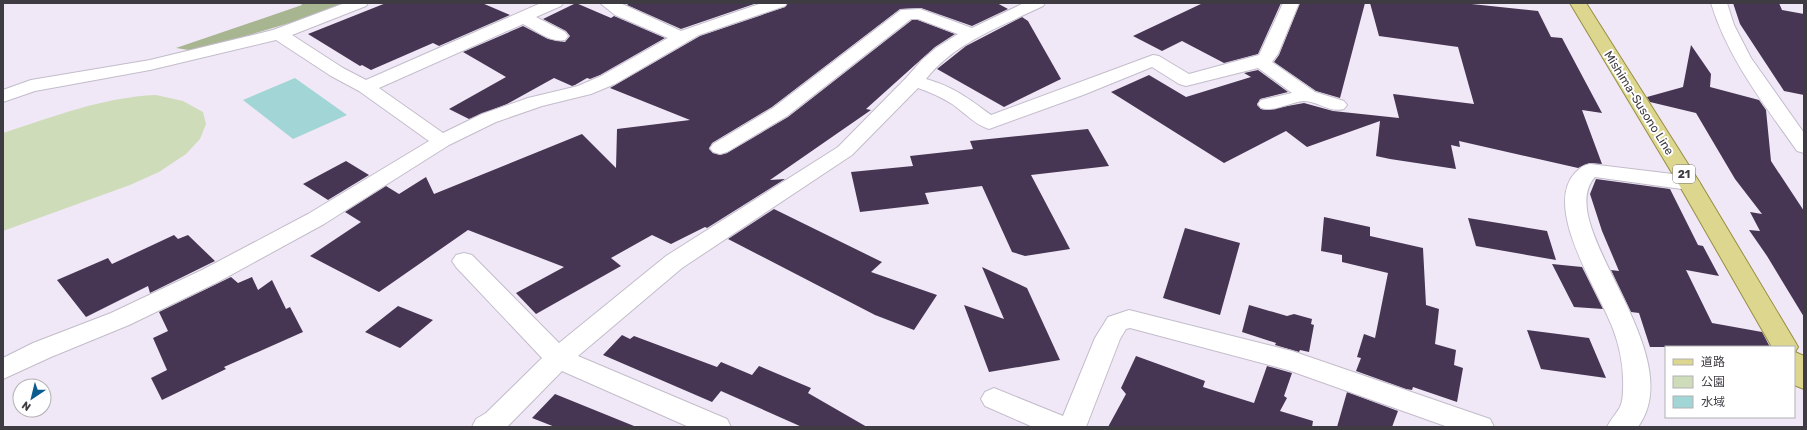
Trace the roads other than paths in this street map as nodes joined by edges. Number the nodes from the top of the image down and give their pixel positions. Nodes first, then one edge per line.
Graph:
1 (360, 3) edge
2 (555, 3) edge
3 (608, 3) edge
4 (779, 3) edge
5 (1037, 3) edge
6 (1290, 3) edge
7 (1578, 3) edge
8 (1718, 3) edge
9 (523, 17) junction
10 (279, 34) junction
11 (974, 34) junction
12 (559, 36) dead end
13 (680, 37) junction
14 (1260, 61) junction
15 (914, 81) junction
16 (366, 87) junction
17 (1307, 95) junction
18 (3, 96) edge
19 (1268, 104) dead end
20 (1337, 105) dead end
21 (442, 141) junction
22 (1804, 147) edge
23 (720, 148) dead end
24 (1689, 183) junction
25 (464, 261) dead end
26 (1784, 346) edge
27 (558, 358) junction
28 (1795, 364) edge
29 (3, 369) edge
30 (1804, 379) edge
31 (994, 399) dead end
32 (486, 427) edge
33 (717, 427) edge
34 (1062, 427) edge
35 (1072, 427) edge
36 (1480, 427) edge
37 (1622, 427) edge

1 - 10 street
2 - 9 street
3 - 13 street
4 - 13 street
5 - 11 street
6 - 14 street
7 - 24 main road, Mishima-Susono Line / 21
8 - 22 street
9 - 12 street
9 - 16 street
10 - 16 street
10 - 18 street
11 - 15 street
11 - 23 street
13 - 21 street
14 - 15 street
14 - 17 street
15 - 27 street
16 - 21 street
17 - 19 street
17 - 20 street
21 - 29 street
24 - 26 main road, Mishima-Susono Line / 21
24 - 37 street
25 - 27 street
27 - 32 street
27 - 33 street
28 - 30 main road
31 - 34 street
35 - 36 street

